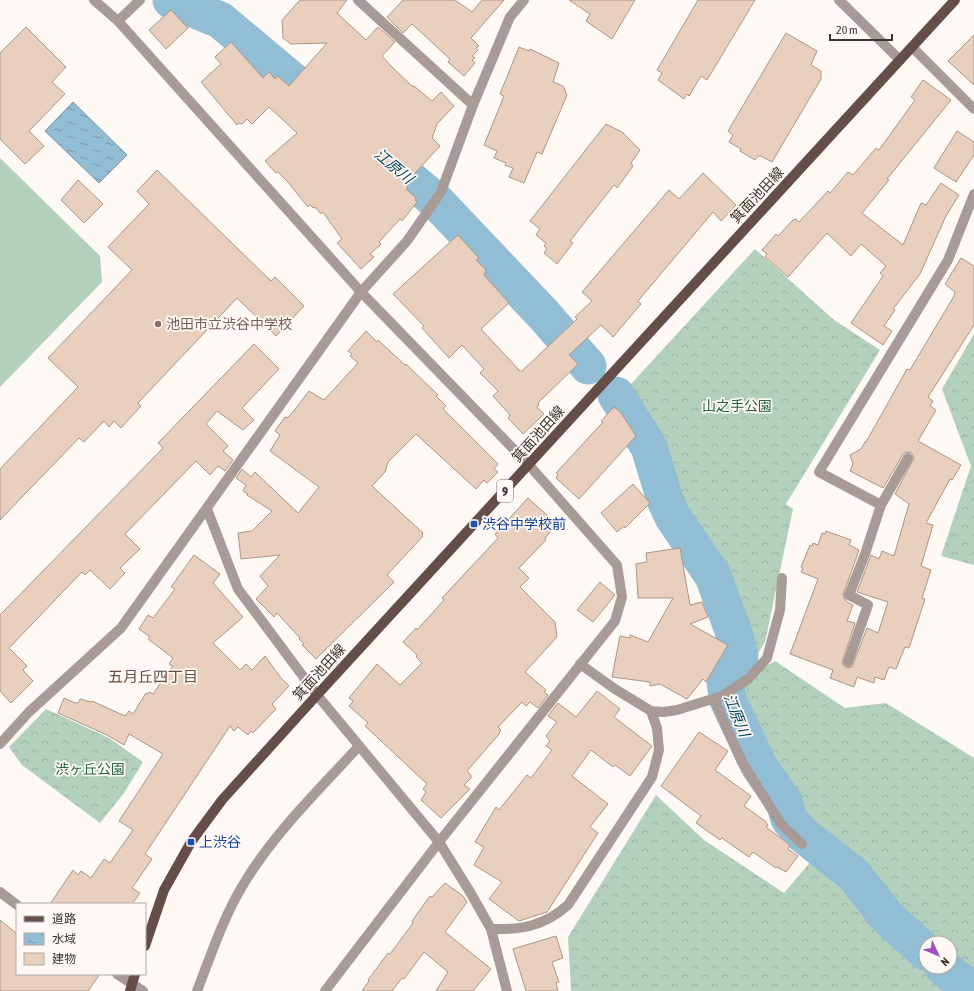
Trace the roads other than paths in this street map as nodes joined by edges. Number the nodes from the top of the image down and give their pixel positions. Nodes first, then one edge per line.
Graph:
1 (94, 0) edge
2 (140, 0) edge
3 (358, 0) edge
4 (524, 0) edge
5 (839, 0) edge
6 (955, 0) edge
7 (118, 21) junction
8 (912, 47) junction
9 (900, 60) junction
10 (473, 105) junction
11 (974, 109) edge
12 (974, 194) edge
13 (361, 292) junction
14 (908, 458) dead end
15 (529, 464) junction
16 (881, 505) junction
17 (207, 509) junction
18 (782, 578) dead end
19 (848, 662) dead end
20 (580, 664) junction
21 (317, 695) junction
22 (718, 698) junction
23 (651, 711) junction
24 (0, 744) edge
25 (359, 746) junction
26 (439, 842) junction
27 (802, 844) dead end
28 (0, 892) edge
29 (16, 904) edge
30 (491, 929) junction
31 (146, 943) edge
32 (118, 975) edge
33 (135, 975) edge
34 (131, 988) edge
35 (123, 991) edge
36 (143, 991) edge
37 (197, 991) edge
38 (325, 991) edge
39 (507, 991) edge

1 - 7 street
2 - 7 street
3 - 10 street
4 - 10 street
5 - 9 street
6 - 8 main road, 箕面池田線 / 9
7 - 13 street
8 - 9 main road, 箕面池田線 / 9
8 - 11 street
9 - 15 main road, 箕面池田線 / 9
10 - 13 street
12 - 16 street
13 - 15 street
13 - 17 street
14 - 16 street
15 - 20 street
15 - 21 main road, 箕面池田線 / 9
16 - 19 street
17 - 21 street
17 - 24 street
18 - 22 street
20 - 23 street
20 - 26 street
21 - 25 street
21 - 31 main road, 箕面池田線 / 9
22 - 23 street
22 - 27 street
23 - 30 street
25 - 26 street
25 - 37 street
26 - 30 street
26 - 38 street
28 - 29 street
30 - 39 street
32 - 34 street
33 - 34 main road
34 - 35 street
34 - 36 street

